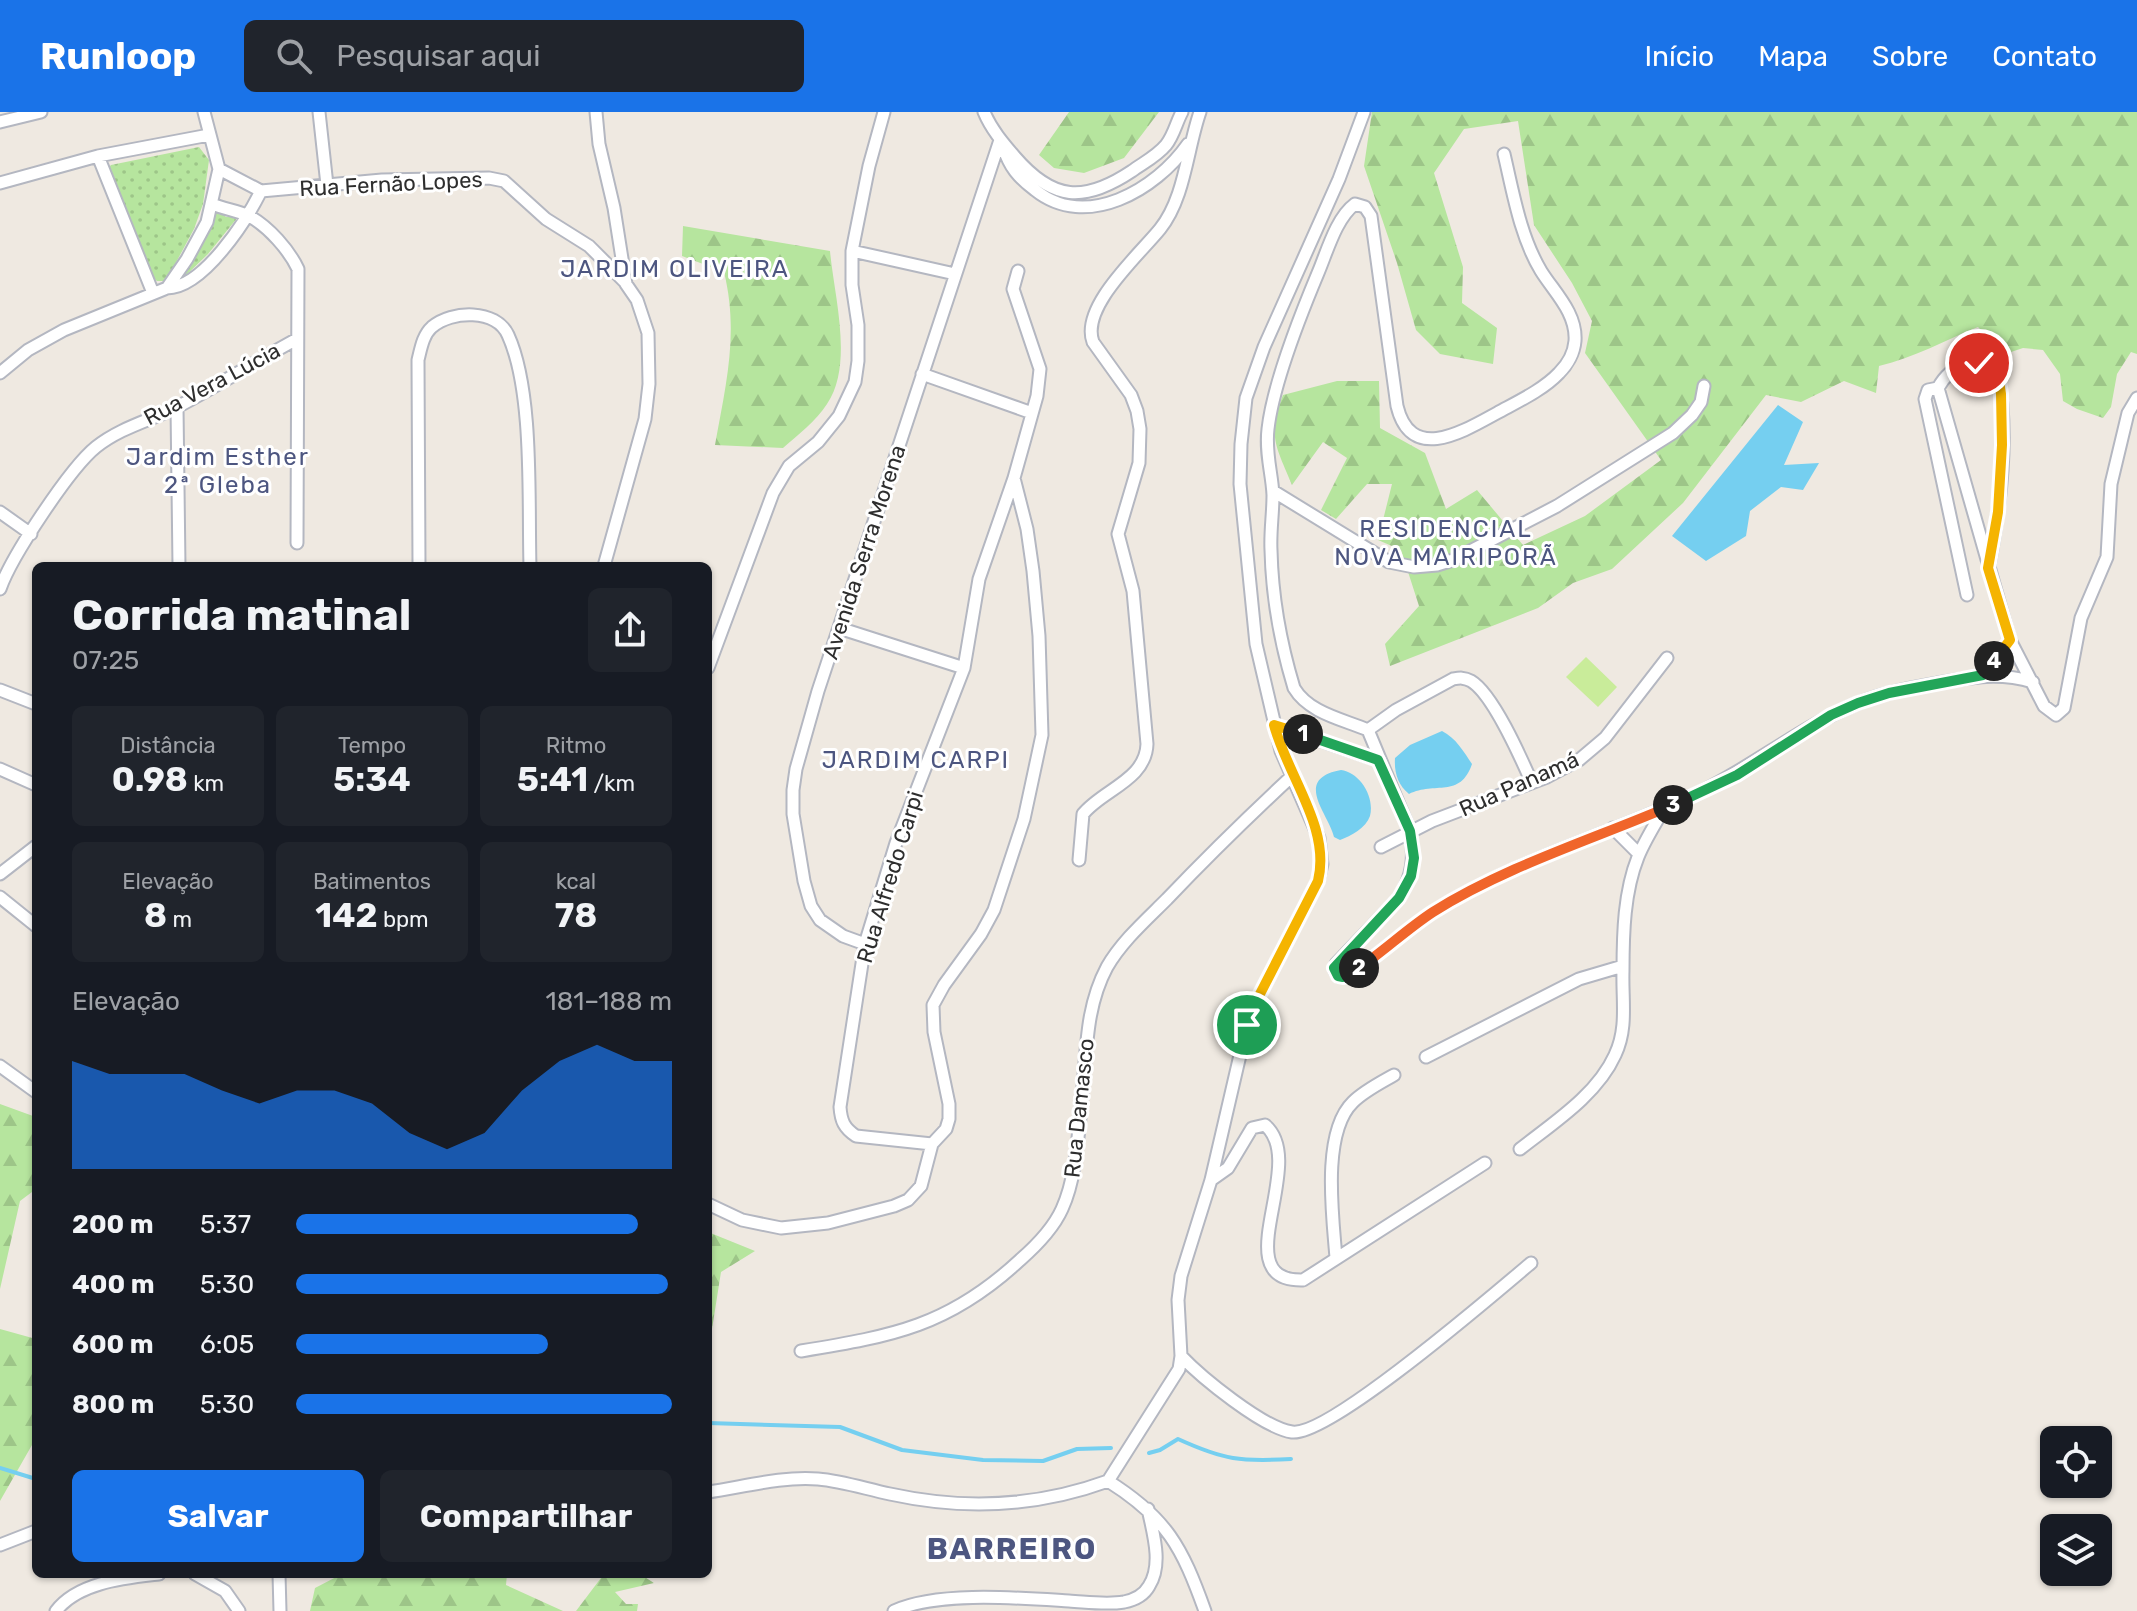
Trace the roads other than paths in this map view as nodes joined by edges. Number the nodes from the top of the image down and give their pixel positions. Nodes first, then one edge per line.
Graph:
1 (41, 112) edge
2 (204, 112) edge
3 (319, 112) edge
4 (596, 112) edge
5 (884, 112) edge
6 (1182, 112) edge
7 (1200, 112) edge
8 (1364, 112) edge
9 (985, 113) edge
10 (0, 122) edge
11 (209, 135) junction
12 (1193, 137) junction
13 (1001, 141) junction
14 (1504, 154) dead end
15 (98, 156) junction
16 (219, 169) junction
17 (0, 183) edge
18 (327, 185) junction
19 (261, 191) junction
20 (212, 204) junction
21 (248, 216) junction
22 (852, 251) junction
23 (1018, 271) dead end
24 (955, 274) junction
25 (626, 284) junction
26 (167, 288) junction
27 (153, 293) junction
28 (297, 339) junction
29 (0, 373) edge
30 (922, 374) junction
31 (1704, 386) dead end
32 (1938, 388) junction
33 (2137, 398) edge
34 (177, 407) junction
35 (1032, 413) junction
36 (1014, 478) junction
37 (1273, 491) junction
38 (0, 512) edge
39 (31, 534) junction
40 (297, 543) dead end
41 (179, 562) edge
42 (419, 562) edge
43 (530, 562) edge
44 (605, 562) edge
45 (1988, 568) junction
46 (1, 584) edge
47 (1967, 595) dead end
48 (839, 628) junction
49 (2010, 640) junction
50 (712, 657) edge
51 (1667, 658) dead end
52 (964, 668) junction
53 (1983, 675) junction
54 (2033, 682) junction
55 (0, 690) edge
56 (32, 702) edge
57 (1274, 725) junction
58 (1368, 730) junction
59 (1378, 760) junction
60 (0, 769) edge
61 (1292, 776) junction
62 (32, 783) edge
63 (1532, 783) junction
64 (1664, 809) junction
65 (1613, 828) junction
66 (1410, 831) junction
67 (1381, 847) dead end
68 (32, 849) edge
69 (1639, 854) junction
70 (1079, 860) dead end
71 (0, 874) edge
72 (0, 897) edge
73 (32, 923) edge
74 (865, 944) junction
75 (1623, 966) junction
76 (1426, 1057) dead end
77 (0, 1066) edge
78 (1394, 1075) dead end
79 (32, 1089) edge
80 (932, 1144) junction
81 (1520, 1149) dead end
82 (1485, 1163) dead end
83 (1211, 1180) junction
84 (713, 1207) edge
85 (1336, 1258) junction
86 (1531, 1263) dead end
87 (801, 1351) dead end
88 (1181, 1356) junction
89 (1108, 1481) junction
90 (712, 1491) edge
91 (1148, 1509) junction
92 (32, 1533) edge
93 (0, 1545) edge
94 (138, 1578) edge
95 (202, 1578) edge
96 (279, 1578) edge
97 (56, 1611) edge
98 (239, 1611) edge
99 (280, 1611) edge
100 (894, 1611) edge
101 (1205, 1611) edge

1 - 10 street
2 - 11 street
3 - 18 street
4 - 25 street
5 - 22 street
6 - 13 street
7 - 12 street
8 - 57 street
9 - 13 street
11 - 15 street
11 - 16 street
12 - 13 street
12 - 70 street
13 - 24 street, Avenida Serra Morena
14 - 37 street
15 - 17 street
15 - 27 street
16 - 19 street
16 - 20 street
18 - 19 street, Rua Fernão Lopes
18 - 25 street, Rua Fernão Lopes
19 - 21 street
20 - 21 street
20 - 26 street
21 - 26 street
21 - 28 street
22 - 24 street
22 - 50 street
23 - 35 street, Rua Alfredo Carpi
24 - 30 street, Avenida Serra Morena
25 - 44 street
26 - 27 street
27 - 29 street
28 - 34 street, Rua Vera Lúcia
28 - 40 street
30 - 35 street
30 - 48 street, Avenida Serra Morena
31 - 37 street
32 - 45 street
32 - 45 street
32 - 47 street
33 - 54 street
34 - 39 street, Rua Vera Lúcia
34 - 41 street
35 - 36 street, Rua Alfredo Carpi
36 - 52 street, Rua Alfredo Carpi
36 - 80 street
37 - 58 street
38 - 39 street
39 - 46 street, Rua Vera Lúcia
42 - 43 street
45 - 49 street
48 - 52 street
48 - 74 street, Avenida Serra Morena
49 - 53 street
49 - 54 street
51 - 63 street, Rua Panamá
52 - 74 street, Rua Alfredo Carpi
53 - 54 street
53 - 64 street
55 - 56 street
57 - 59 street
57 - 61 street
58 - 59 street
58 - 63 street
59 - 66 street
60 - 62 street
61 - 83 street
61 - 87 street, Rua Damasco
63 - 66 street, Rua Panamá
64 - 65 street
64 - 69 street
65 - 66 street
65 - 69 street
66 - 67 street, Rua Panamá
68 - 71 street
69 - 75 street
72 - 73 street
74 - 80 street, Rua Alfredo Carpi
75 - 76 street
75 - 81 street
77 - 79 street
78 - 85 street
80 - 84 street
82 - 85 street
83 - 85 street
83 - 88 street
86 - 88 street
88 - 89 street
89 - 90 street
89 - 91 street
91 - 100 street
91 - 101 street
92 - 93 street
94 - 97 street
95 - 98 street
96 - 99 street

